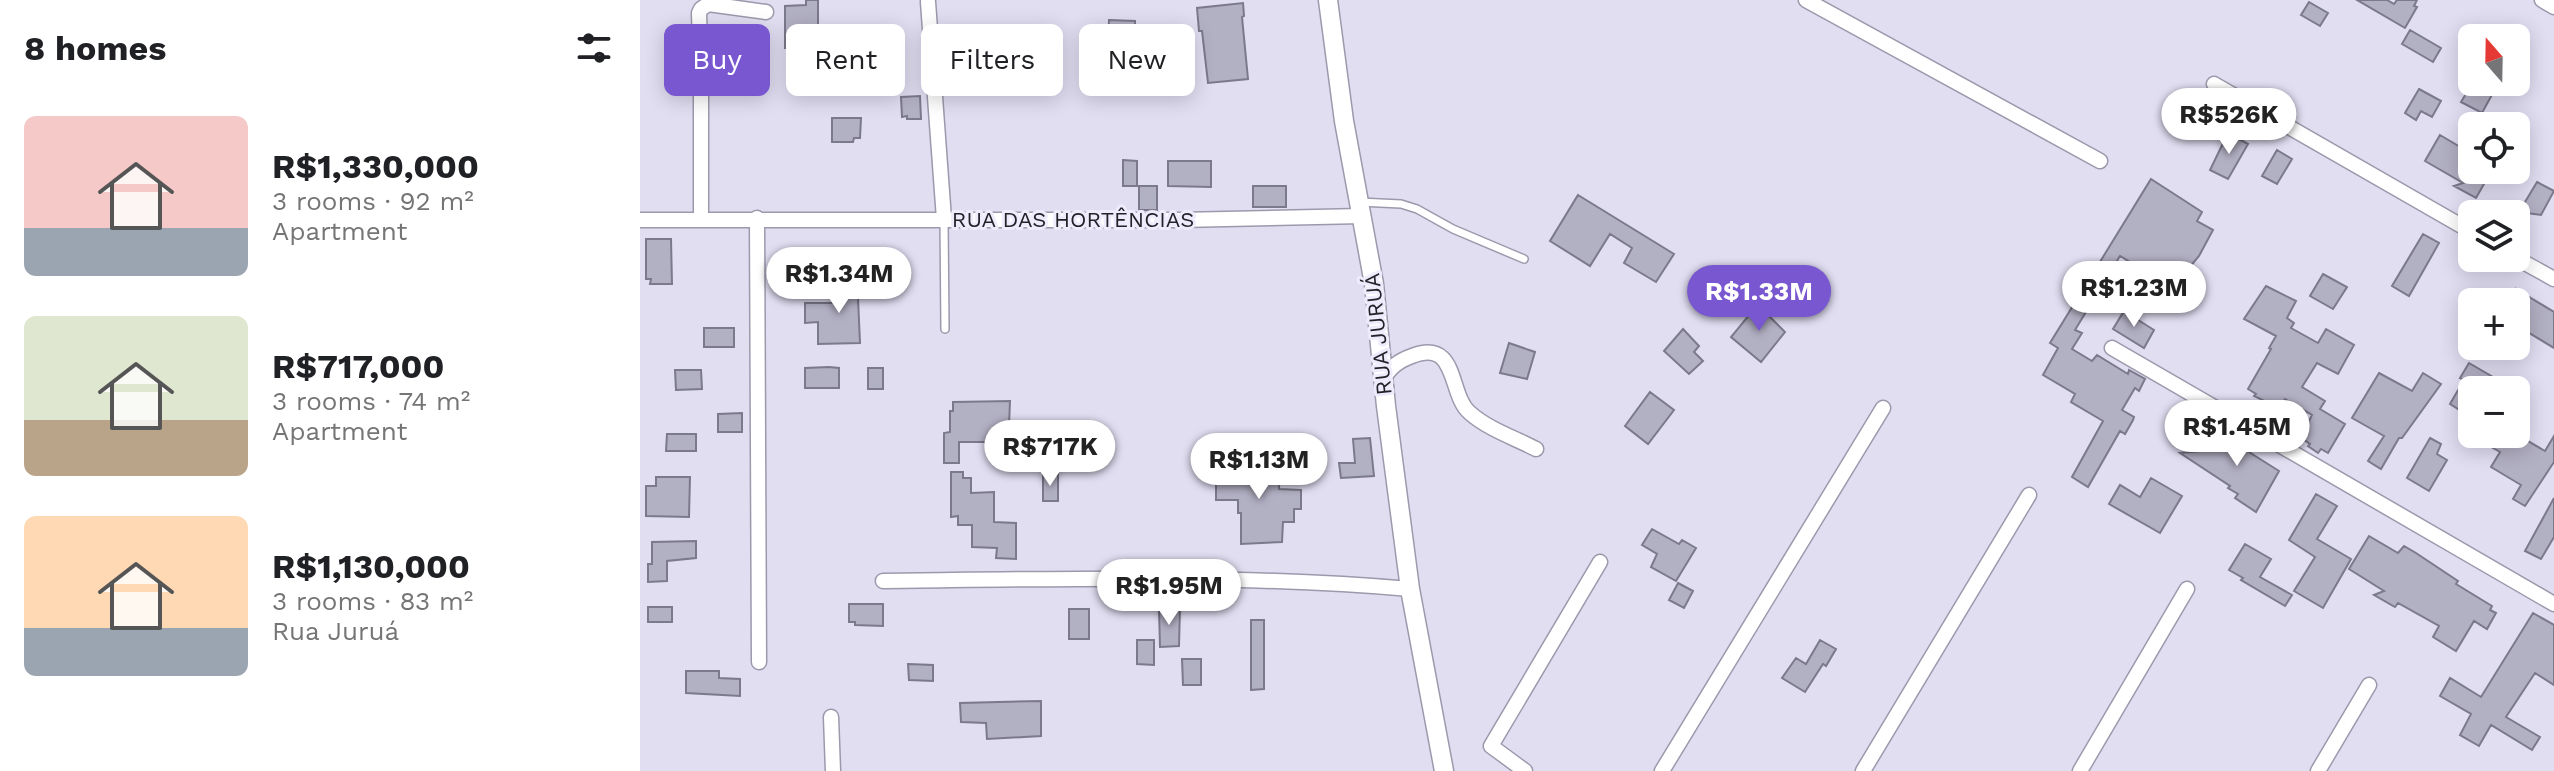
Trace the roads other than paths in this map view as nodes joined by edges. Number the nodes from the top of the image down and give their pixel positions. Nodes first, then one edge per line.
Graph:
1 (1328, 0) edge
2 (1806, 0) edge
3 (2542, 0) edge
4 (928, 2) edge
5 (2554, 7) edge
6 (766, 12) dead end
7 (2214, 84) dead end
8 (2100, 161) dead end
9 (1360, 209) junction
10 (757, 218) junction
11 (701, 219) junction
12 (944, 219) junction
13 (640, 220) edge
14 (2458, 224) edge
15 (1524, 259) dead end
16 (2530, 266) edge
17 (2554, 279) edge
18 (945, 329) dead end
19 (2112, 348) dead end
20 (1383, 379) junction
21 (1883, 408) dead end
22 (1536, 449) dead end
23 (2029, 495) dead end
24 (1600, 562) dead end
25 (883, 581) dead end
26 (1410, 589) junction
27 (2187, 589) dead end
28 (2554, 604) edge
29 (759, 662) dead end
30 (2369, 685) dead end
31 (831, 717) dead end
32 (833, 771) edge
33 (1444, 771) edge
34 (1525, 771) edge
35 (1662, 771) edge
36 (1863, 771) edge
37 (2080, 771) edge
38 (2318, 771) edge

1 - 9 street, RUA JURUÁ
2 - 8 street
3 - 5 street
4 - 12 street
6 - 11 street
7 - 14 street
9 - 12 street, RUA DAS HORTÊNCIAS
9 - 15 lane
9 - 20 street, RUA JURUÁ
10 - 11 street, RUA DAS HORTÊNCIAS
10 - 12 street, RUA DAS HORTÊNCIAS
10 - 29 street
11 - 13 street, RUA DAS HORTÊNCIAS
12 - 18 lane
16 - 17 street
19 - 28 street
20 - 22 street
20 - 26 street, RUA JURUÁ
21 - 35 street
23 - 36 street
24 - 34 street
25 - 26 street
26 - 33 street, RUA JURUÁ
27 - 37 street
30 - 38 street
31 - 32 street

